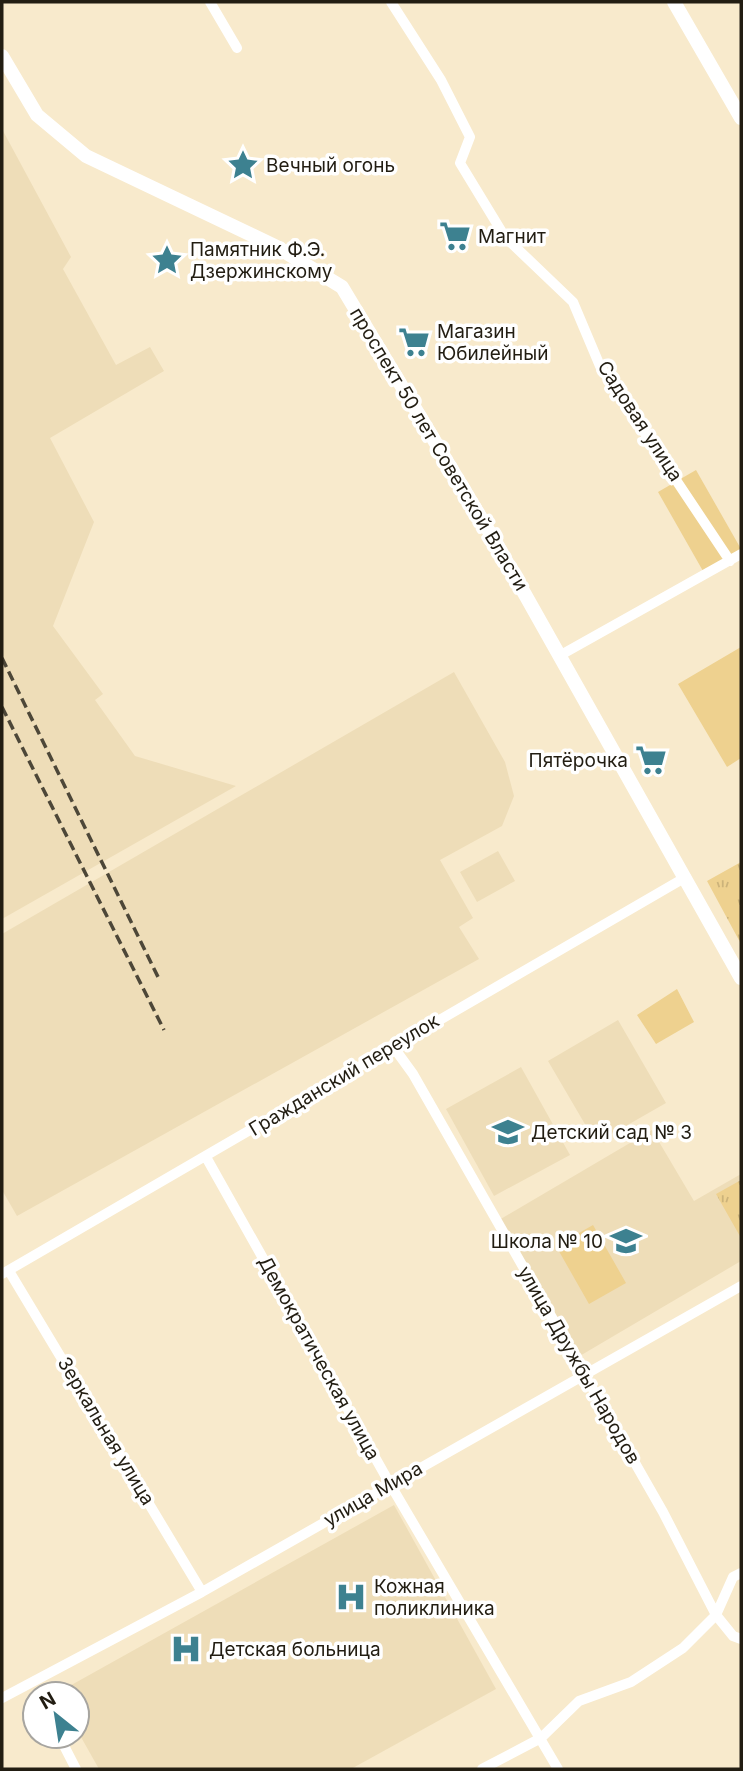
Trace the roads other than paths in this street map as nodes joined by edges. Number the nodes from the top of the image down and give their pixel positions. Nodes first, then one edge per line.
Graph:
1 (210, 2) edge
2 (391, 2) edge
3 (674, 2) edge
4 (236, 48) dead end
5 (2, 56) edge
6 (741, 118) edge
7 (741, 554) edge
8 (730, 561) junction
9 (559, 656) junction
10 (686, 877) junction
11 (741, 978) edge
12 (393, 1045) junction
13 (206, 1157) junction
14 (5, 1272) edge
15 (741, 1286) edge
16 (586, 1376) junction
17 (390, 1484) junction
18 (741, 1573) edge
19 (202, 1592) junction
20 (716, 1615) junction
21 (741, 1639) edge
22 (38, 1680) edge
23 (21, 1689) edge
24 (2, 1698) edge
25 (541, 1738) junction
26 (66, 1750) edge
27 (76, 1769) edge
28 (482, 1769) edge
29 (558, 1769) edge

1 - 4 street
2 - 8 street, Садовая улица
3 - 6 main road
5 - 9 main road, проспект 50 лет Советской Власти
7 - 8 street
8 - 9 street
9 - 10 main road, проспект 50 лет Советской Власти
10 - 11 main road, проспект 50 лет Советской Власти
10 - 12 street, Гражданский переулок
12 - 13 street, Гражданский переулок
12 - 16 street, улица Дружбы Народов
13 - 14 street, Гражданский переулок
13 - 17 street, Демократическая улица
14 - 19 street, Зеркальная улица
15 - 16 street, улица Мира
16 - 17 street, улица Мира
16 - 20 street, улица Дружбы Народов
17 - 19 street, улица Мира
17 - 25 street, Демократическая улица
18 - 20 street
19 - 22 street, улица Мира
20 - 21 street, улица Дружбы Народов
20 - 25 street
23 - 24 street, улица Мира
25 - 28 street
25 - 29 street, Демократическая улица
26 - 27 street

